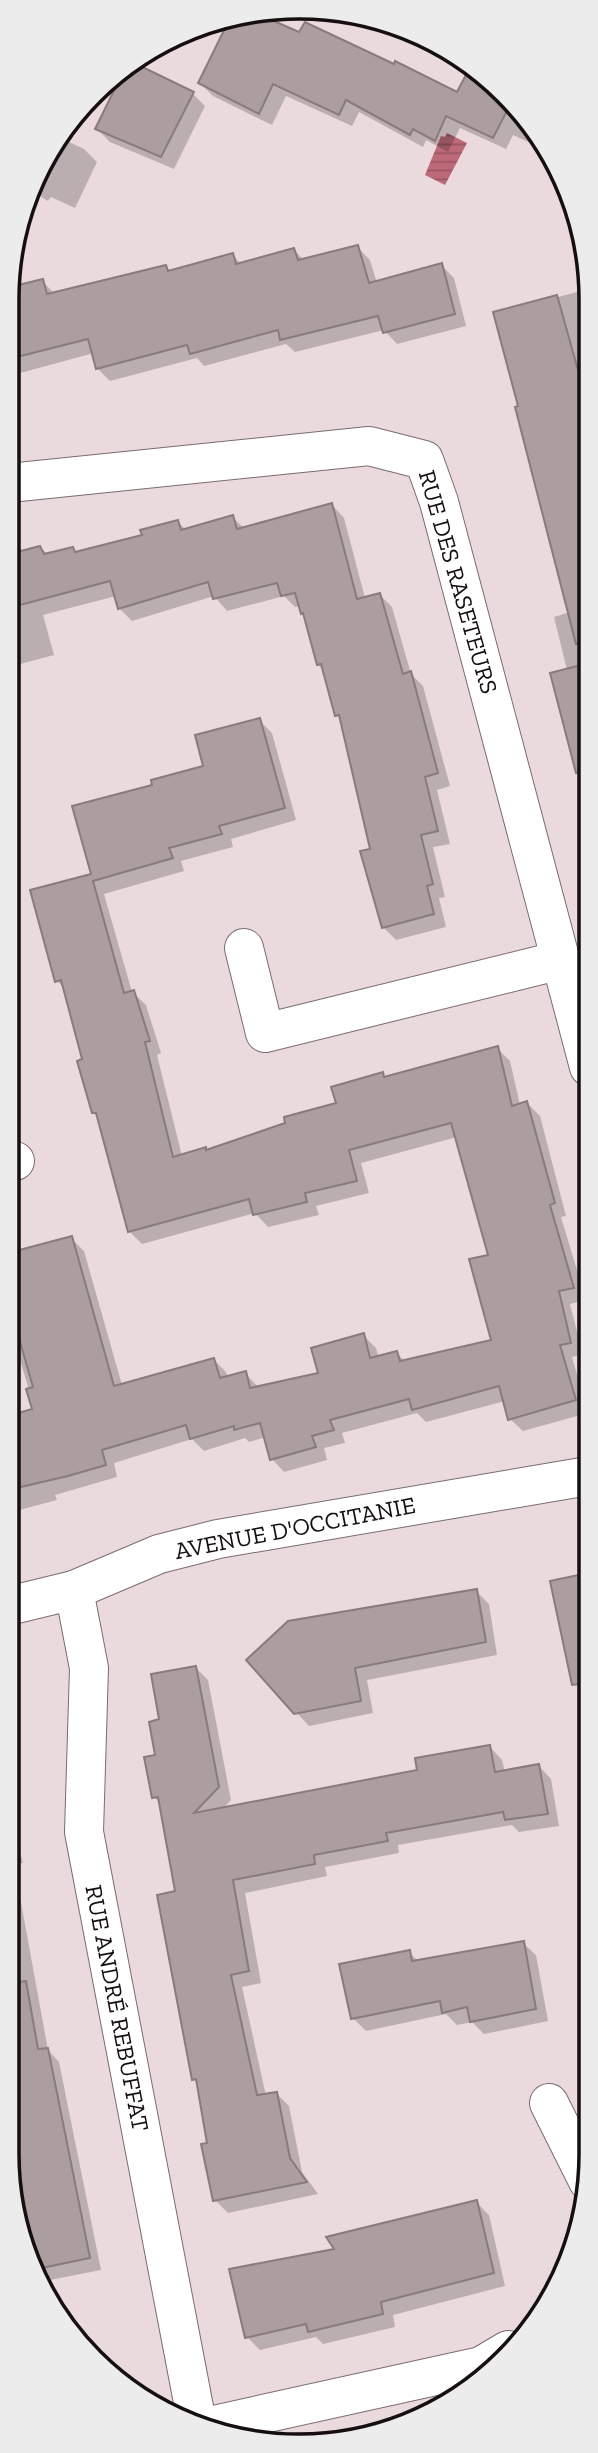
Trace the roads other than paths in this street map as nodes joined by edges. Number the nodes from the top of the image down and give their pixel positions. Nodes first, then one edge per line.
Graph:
1 (19, 481) edge
2 (244, 948) dead end
3 (561, 960) junction
4 (579, 1029) edge
5 (579, 1478) edge
6 (74, 1590) junction
7 (19, 1603) edge
8 (549, 2103) dead end
9 (579, 2161) edge
10 (481, 2366) edge
11 (195, 2413) edge
12 (223, 2423) edge

1 - 3 street, RUE DES RASETEURS
2 - 3 street
3 - 4 street, RUE DES RASETEURS
5 - 6 street, AVENUE D'OCCITANIE
6 - 7 street, AVENUE D'OCCITANIE
6 - 11 street, RUE ANDRÉ REBUFFAT
8 - 9 street
10 - 12 street

